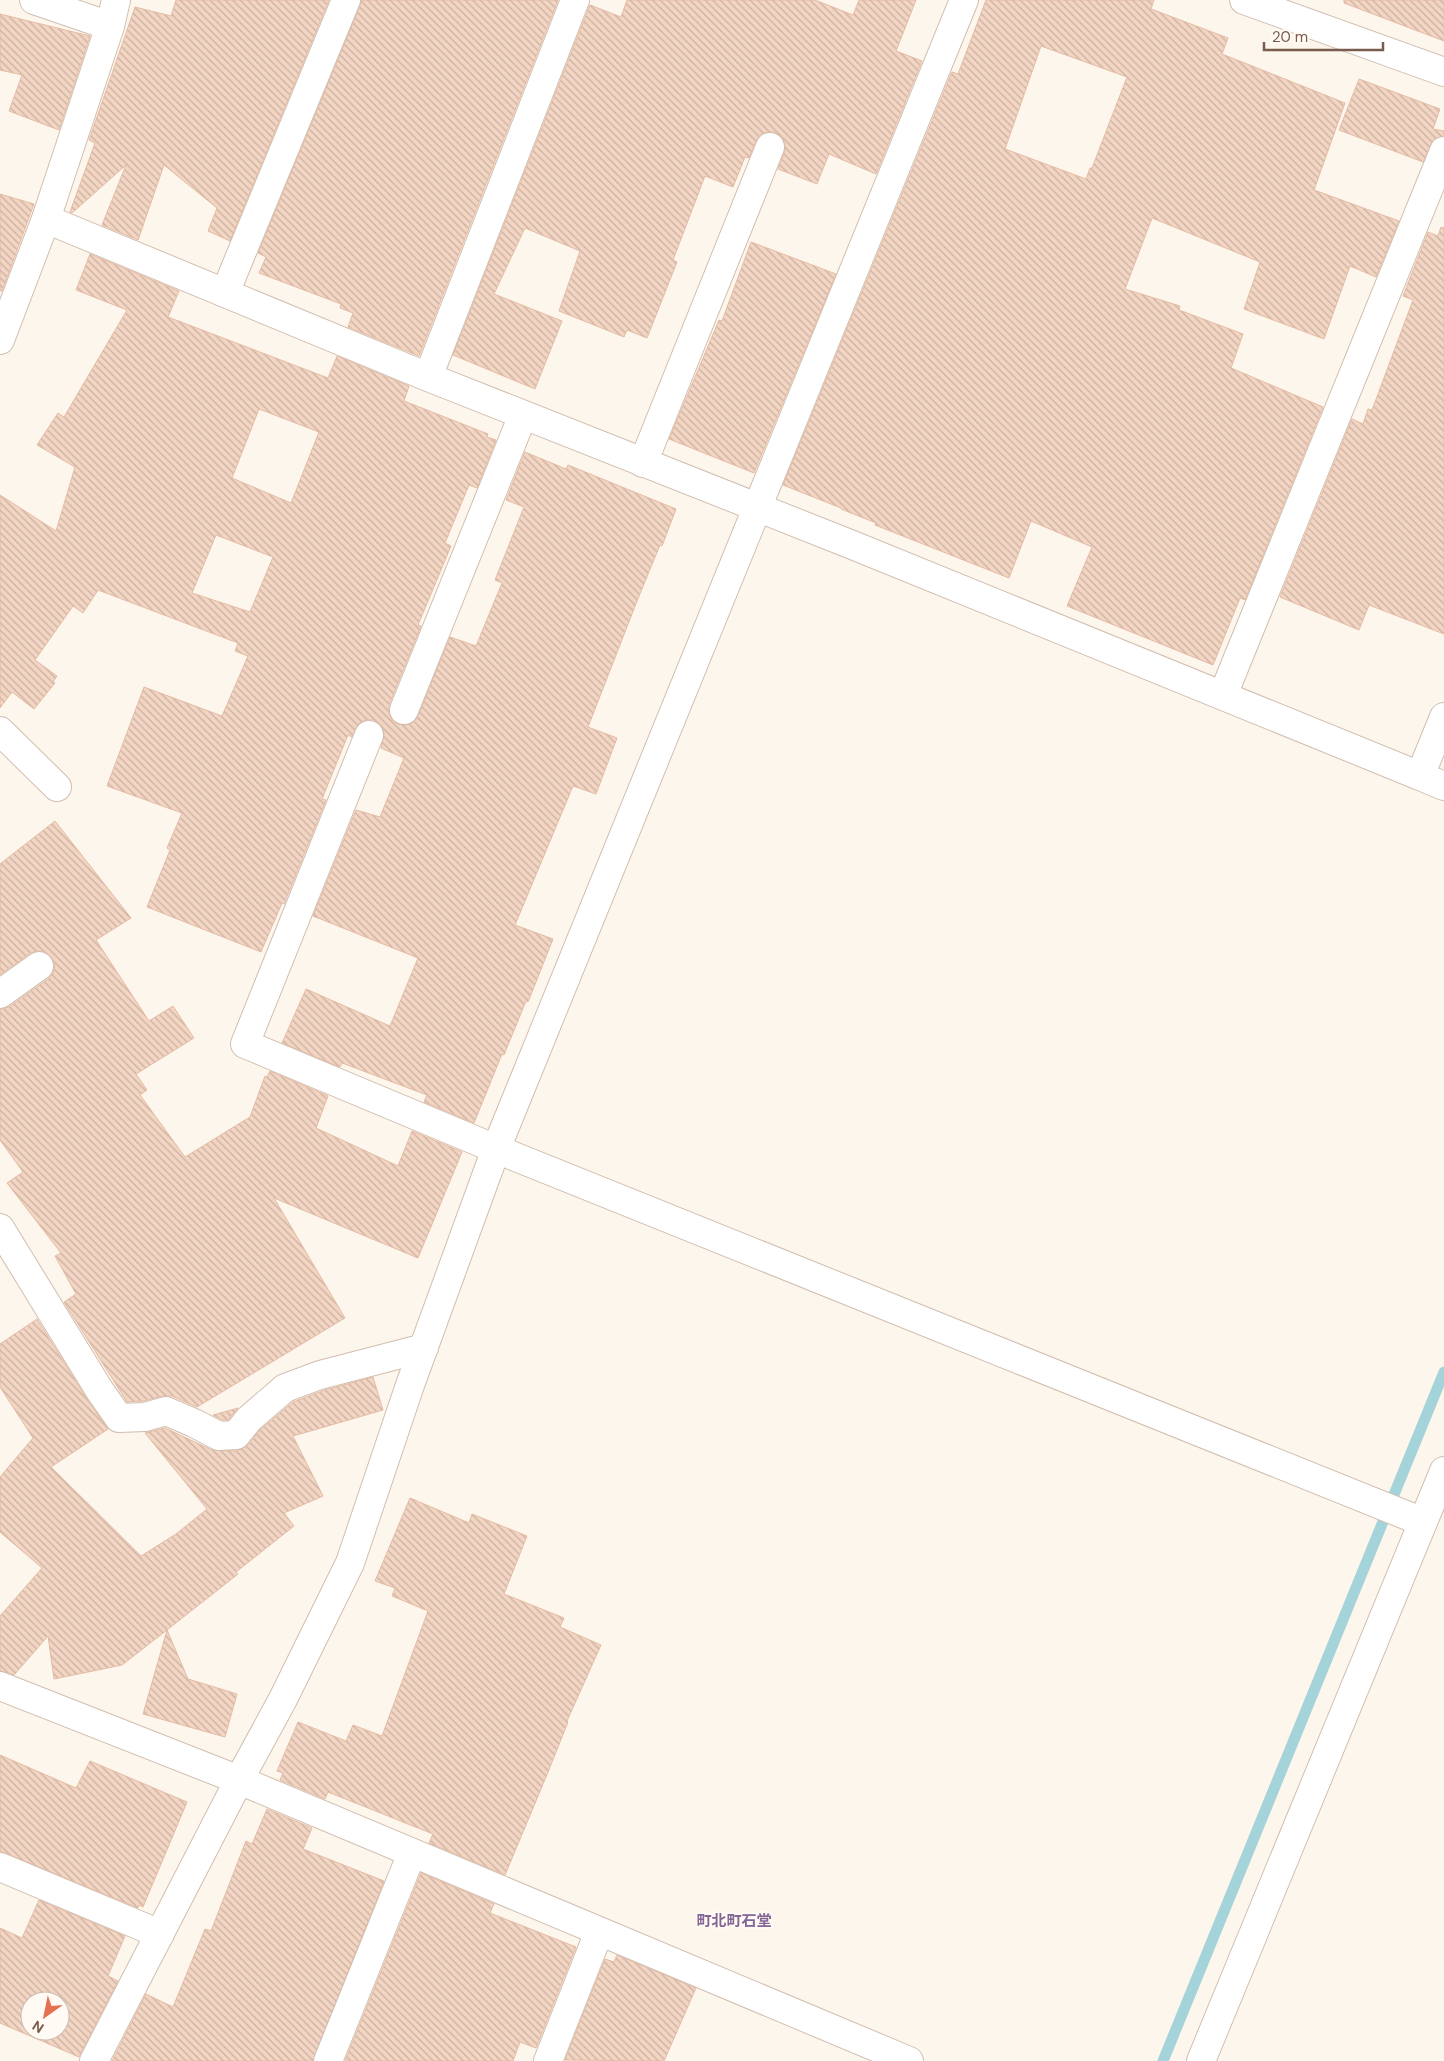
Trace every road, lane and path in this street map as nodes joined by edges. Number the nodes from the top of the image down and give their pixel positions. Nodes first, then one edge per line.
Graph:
1 (34, 0) edge
2 (116, 0) edge
3 (346, 0) edge
4 (575, 0) edge
5 (964, 0) edge
6 (1260, 3) edge
7 (110, 26) junction
8 (1444, 72) edge
9 (770, 147) dead end
10 (1444, 151) edge
11 (46, 219) junction
12 (225, 293) junction
13 (0, 340) edge
14 (428, 377) junction
15 (523, 415) junction
16 (643, 463) junction
17 (757, 507) junction
18 (1223, 695) junction
19 (404, 710) dead end
20 (1444, 717) edge
21 (0, 731) edge
22 (369, 735) dead end
23 (1432, 781) edge
24 (57, 787) dead end
25 (39, 966) dead end
26 (0, 994) edge
27 (496, 1149) junction
28 (0, 1228) edge
29 (424, 1348) junction
30 (1444, 1471) edge
31 (1411, 1518) junction
32 (0, 1686) edge
33 (239, 1780) junction
34 (412, 1853) junction
35 (0, 1867) edge
36 (599, 1932) junction
37 (160, 1934) junction
38 (94, 2061) edge
39 (328, 2061) edge
40 (548, 2061) edge
41 (909, 2061) edge
42 (1200, 2061) edge

1 - 7 street
2 - 7 street
3 - 12 street
4 - 14 street
5 - 17 street
6 - 8 street
7 - 11 street
9 - 16 street
10 - 18 street
11 - 12 street
11 - 13 street
12 - 14 street
14 - 15 street
15 - 16 street
15 - 19 street
16 - 17 street
17 - 18 street
17 - 27 street
18 - 23 street
20 - 23 street
21 - 24 street
22 - 27 street
25 - 26 street
27 - 29 street
27 - 31 street
28 - 29 street
29 - 33 street
30 - 31 street
31 - 42 street
32 - 33 street
33 - 34 street
33 - 37 street
34 - 36 street
34 - 39 street
35 - 37 street
36 - 40 street
36 - 41 street
37 - 38 street

